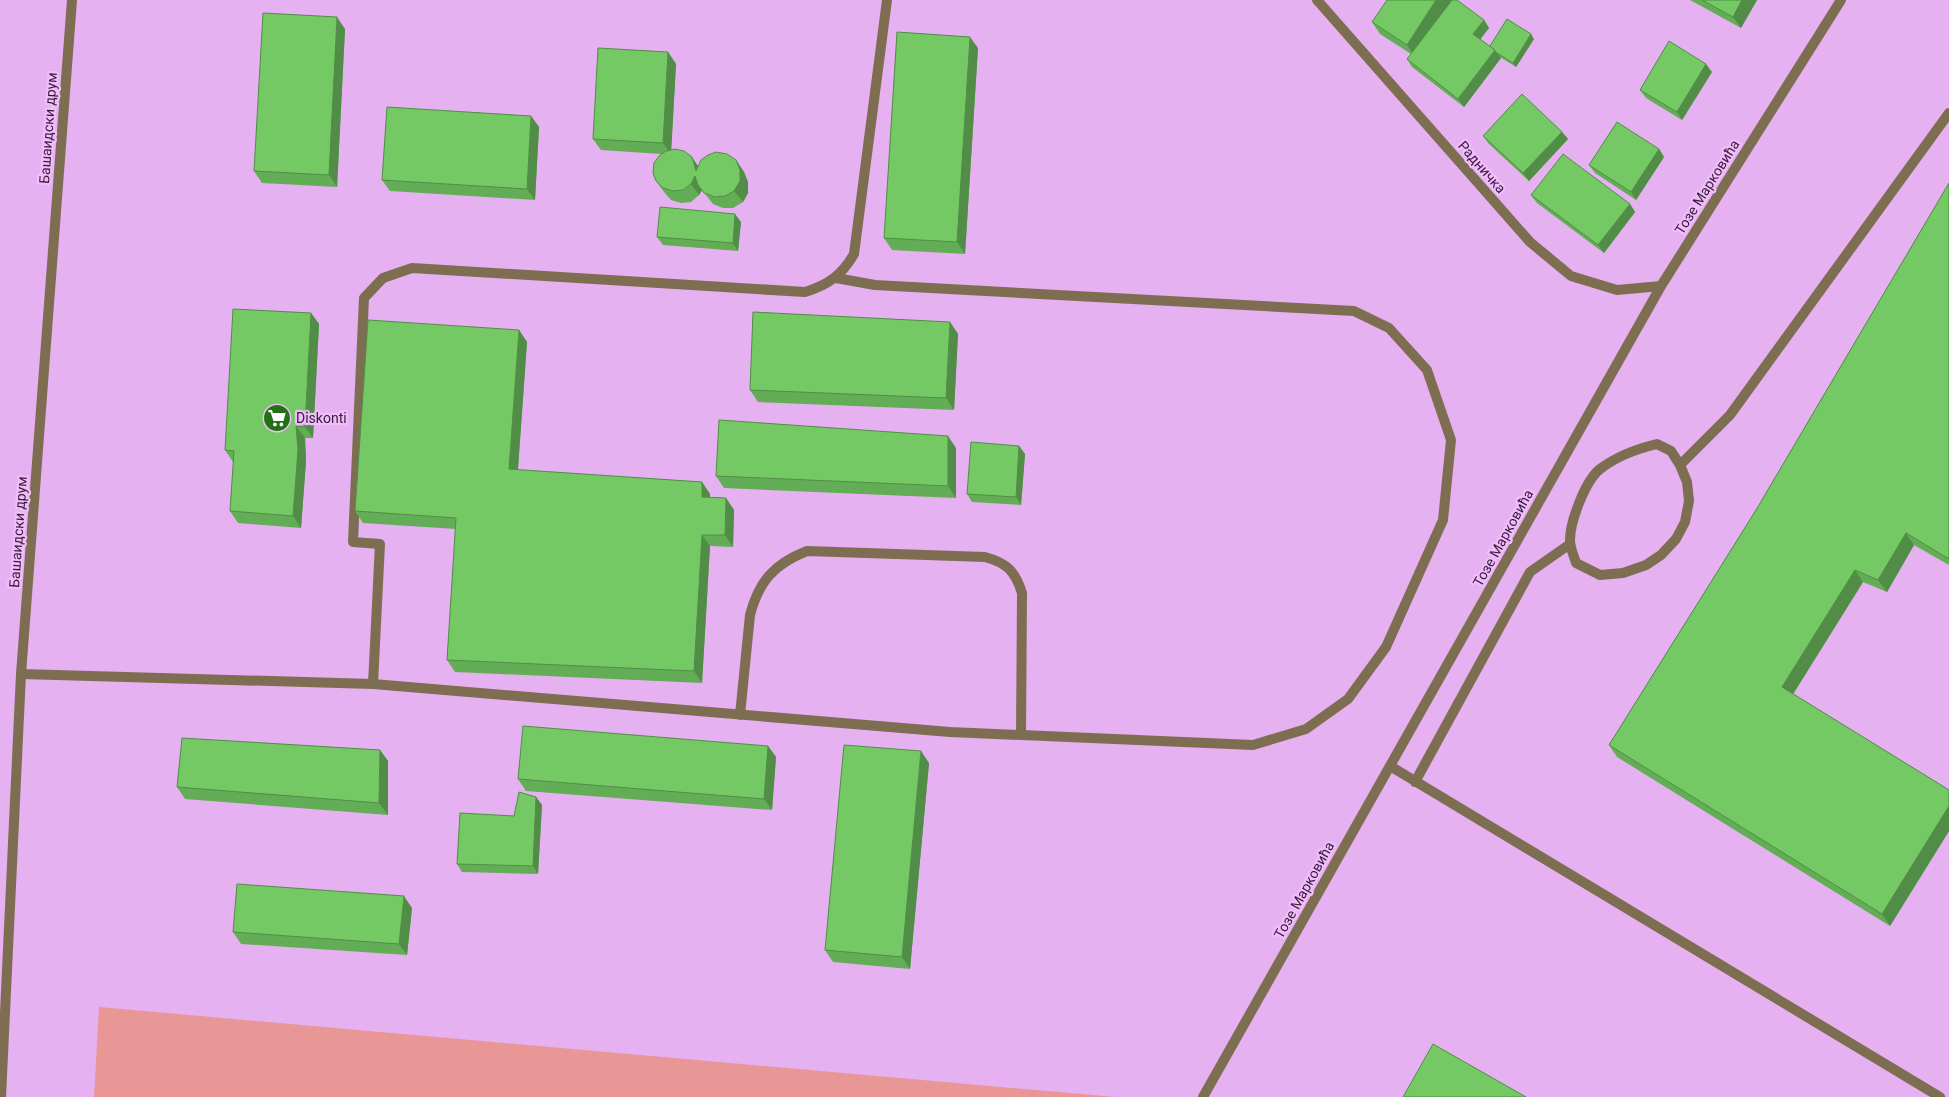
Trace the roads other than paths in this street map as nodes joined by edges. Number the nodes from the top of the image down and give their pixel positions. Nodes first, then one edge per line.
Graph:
1 (72, 0) edge
2 (887, 0) edge
3 (1318, 0) edge
4 (1841, 0) edge
5 (1949, 113) edge
6 (836, 278) junction
7 (1661, 286) junction
8 (1680, 465) junction
9 (1570, 544) junction
10 (21, 674) junction
11 (373, 684) junction
12 (740, 715) junction
13 (1021, 735) junction
14 (1390, 766) junction
15 (1415, 782) junction
16 (1, 1097) edge
17 (1203, 1097) edge
18 (1940, 1097) edge

1 - 10 street, Башаидски друм
2 - 6 street
3 - 7 street, Радничка
4 - 7 street, Тозе Марковића
5 - 8 street
6 - 11 street
6 - 13 street
7 - 14 street, Тозе Марковића
8 - 9 street
8 - 9 street
9 - 15 street
10 - 11 street
10 - 16 street, Башаидски друм
11 - 12 street
12 - 13 street
12 - 13 street
14 - 15 street
14 - 17 street, Тозе Марковића
15 - 18 street

